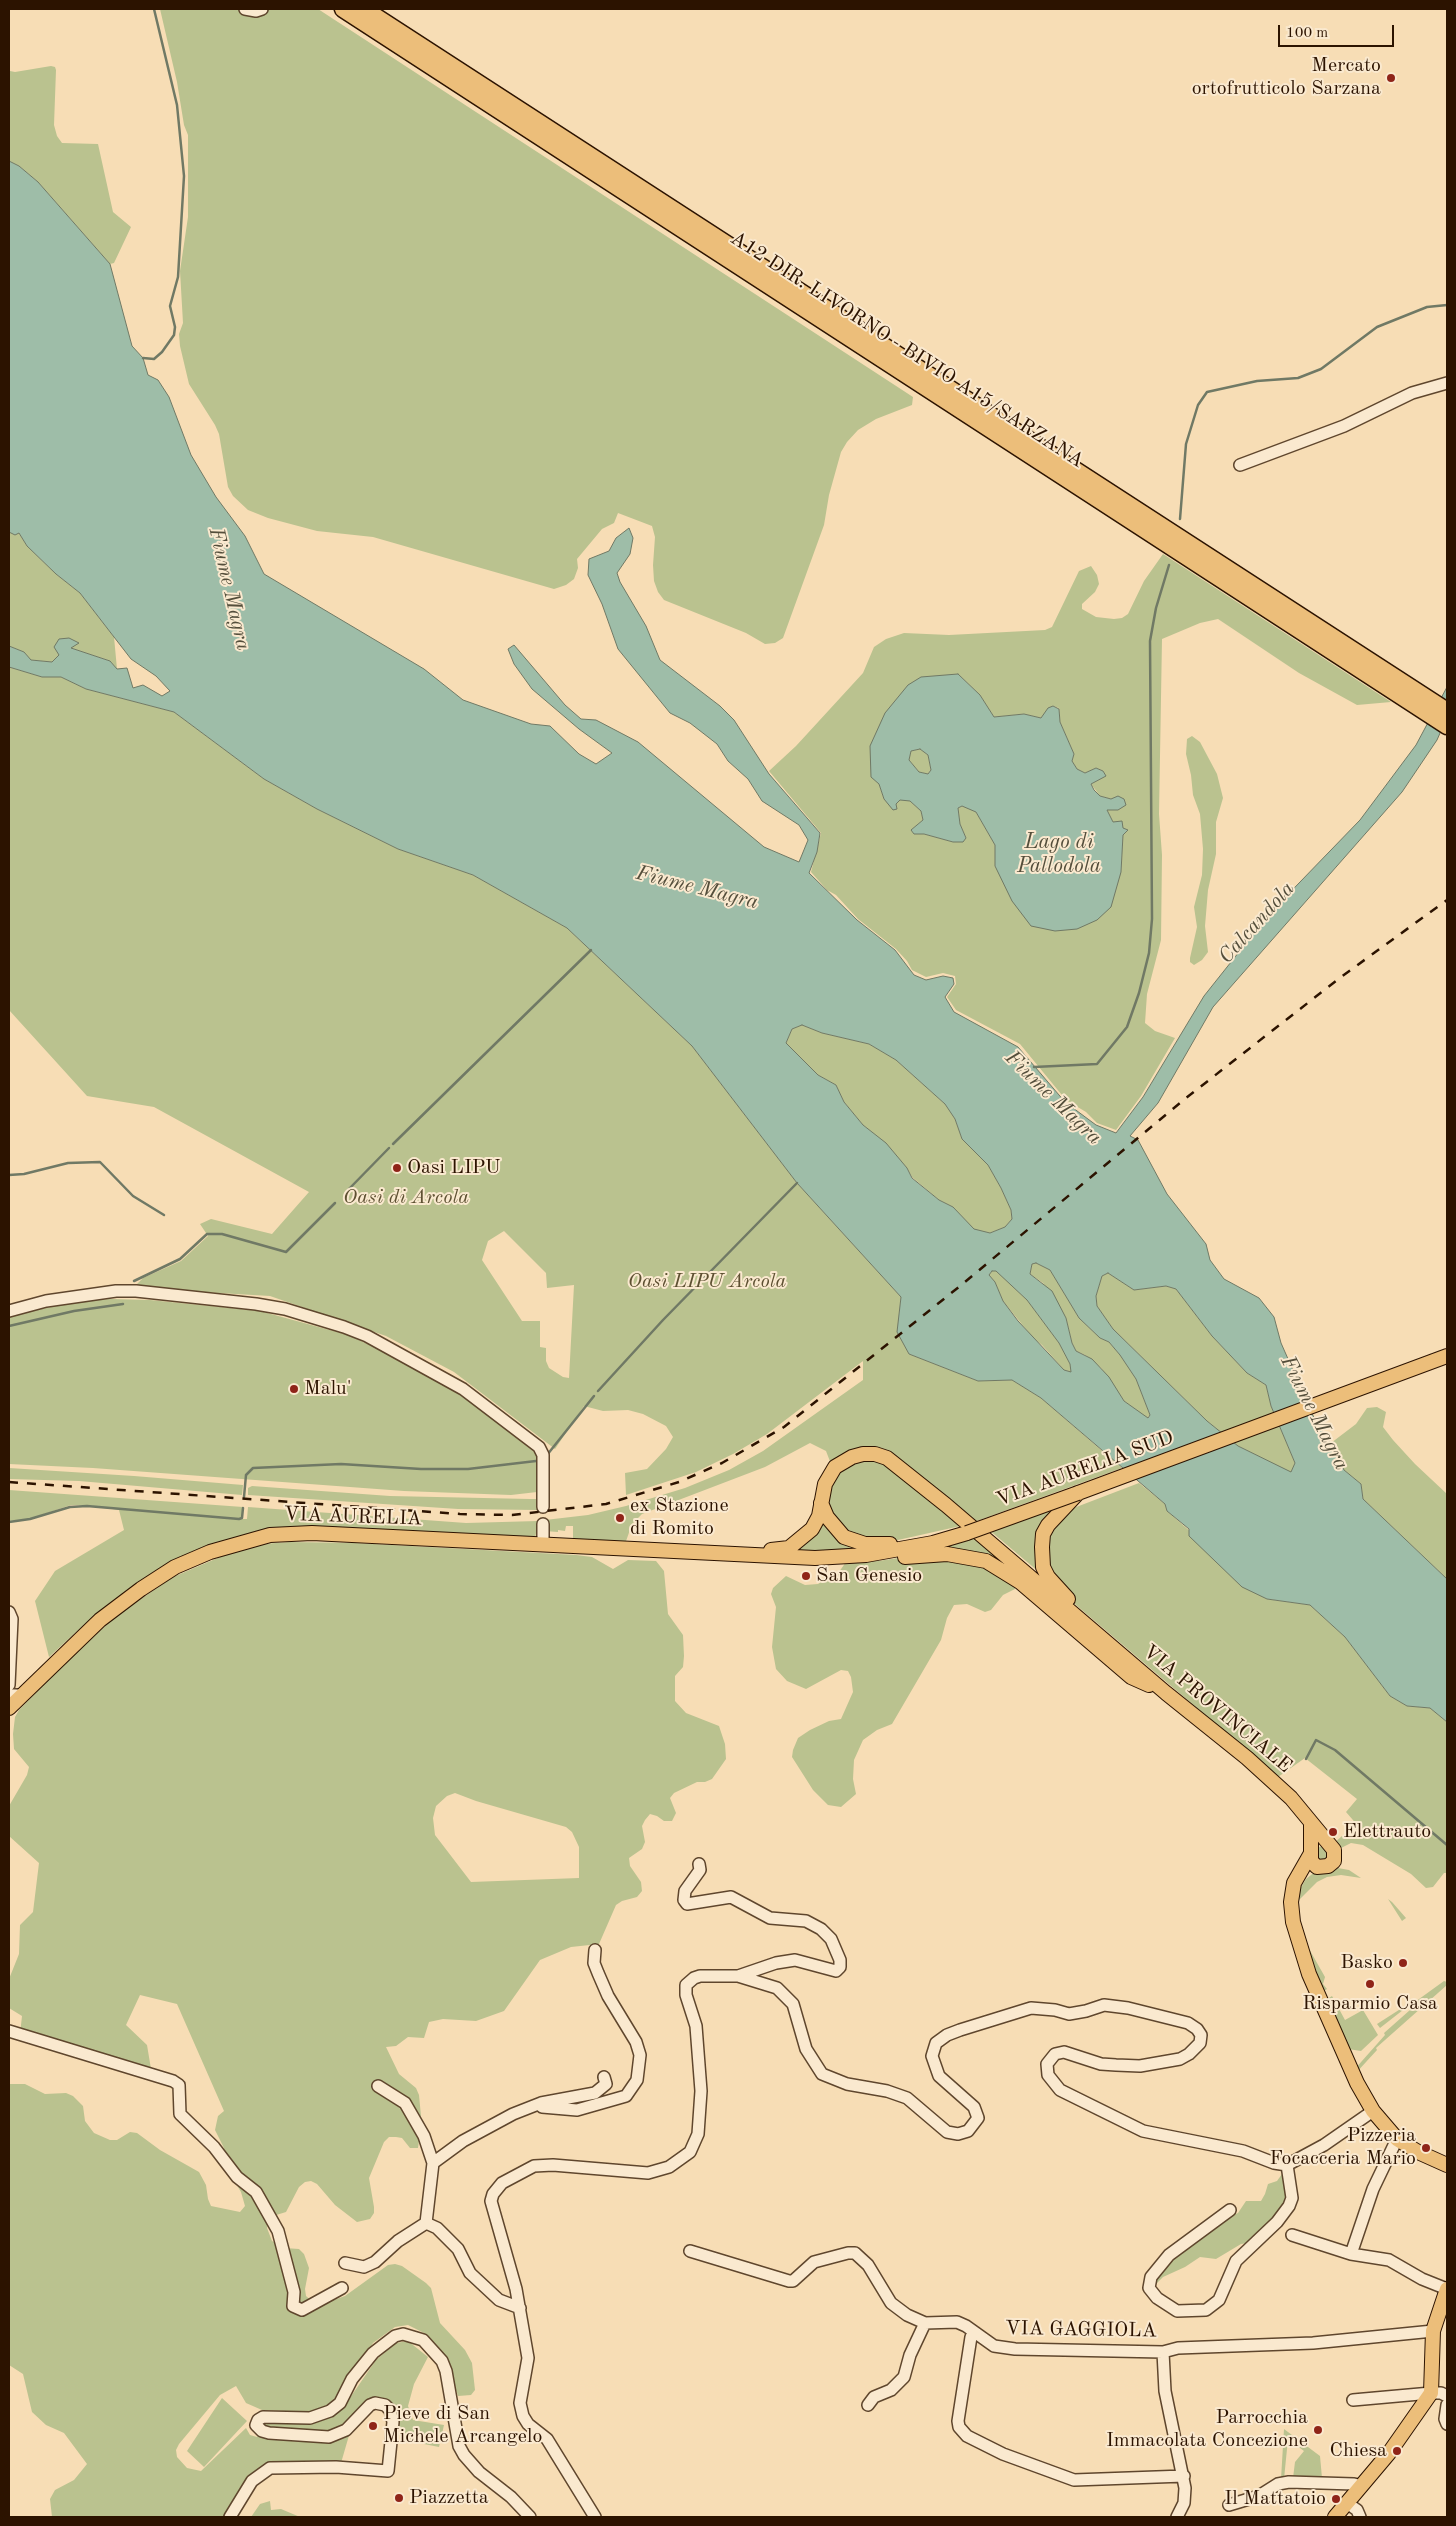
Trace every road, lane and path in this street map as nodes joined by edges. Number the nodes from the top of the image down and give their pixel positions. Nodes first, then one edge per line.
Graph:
1 (245, 9) edge
2 (262, 9) edge
3 (343, 9) edge
4 (364, 9) edge
5 (1447, 383) edge
6 (1240, 465) dead end
7 (1447, 711) edge
8 (1447, 726) edge
9 (9, 1311) edge
10 (1447, 1356) edge
11 (1078, 1493) junction
12 (821, 1503) junction
13 (543, 1507) dead end
14 (543, 1524) dead end
15 (933, 1543) junction
16 (543, 1545) junction
17 (729, 1554) junction
18 (814, 1558) junction
19 (9, 1612) edge
20 (1098, 1630) junction
21 (9, 1685) edge
22 (1166, 1693) junction
23 (15, 1695) edge
24 (9, 1708) edge
25 (1311, 1823) junction
26 (1330, 1844) junction
27 (1313, 1857) junction
28 (699, 1864) dead end
29 (595, 1950) dead end
30 (738, 1976) junction
31 (9, 2031) edge
32 (604, 2077) dead end
33 (378, 2086) dead end
34 (533, 2106) junction
35 (1373, 2110) junction
36 (1396, 2139) junction
37 (433, 2163) junction
38 (1286, 2165) junction
39 (1447, 2165) edge
40 (1230, 2210) dead end
41 (426, 2223) junction
42 (1292, 2235) dead end
43 (690, 2251) dead end
44 (1350, 2254) junction
45 (345, 2263) dead end
46 (342, 2288) dead end
47 (1447, 2289) edge
48 (520, 2308) junction
49 (925, 2323) junction
50 (1433, 2332) junction
51 (976, 2333) junction
52 (1163, 2352) junction
53 (1431, 2393) junction
54 (1447, 2396) edge
55 (1353, 2400) dead end
56 (1447, 2404) edge
57 (868, 2405) dead end
58 (1447, 2424) edge
59 (1184, 2476) junction
60 (1362, 2486) junction
61 (1347, 2503) junction
62 (1229, 2505) dead end
63 (230, 2517) edge
64 (530, 2517) edge
65 (595, 2517) edge
66 (1177, 2517) edge
67 (1335, 2517) edge
68 (1360, 2517) edge

1 - 2 street
3 - 8 highway, A12 DIR. LIVORNO - BIVIO A15/SARZANA
4 - 7 highway
5 - 6 street
9 - 13 street
10 - 11 main road, VIA AURELIA SUD
11 - 15 main road, VIA AURELIA SUD, bridge
11 - 20 main road
12 - 15 main road
12 - 17 main road
12 - 20 main road
14 - 16 street
15 - 18 main road, VIA AURELIA SUD
16 - 17 main road, VIA AURELIA
16 - 23 main road, VIA AURELIA
17 - 18 main road, VIA AURELIA SUD
18 - 22 main road
19 - 21 street
20 - 22 main road
22 - 25 main road, VIA PROVINCIALE
23 - 24 main road, VIA AURELIA
25 - 26 main road, VIA PROVINCIALE
25 - 27 main road
26 - 27 main road
26 - 27 main road
27 - 35 main road
28 - 30 street
29 - 34 street
30 - 38 street
30 - 48 street
31 - 46 street
32 - 34 street
33 - 37 street
34 - 37 street
35 - 36 main road
35 - 38 street
36 - 39 main road
36 - 44 street
37 - 41 street
38 - 40 street
41 - 45 street
41 - 48 street
42 - 44 street
43 - 49 street, VIA GAGGIOLA
44 - 47 street
47 - 50 main road
48 - 65 street
49 - 51 street, VIA GAGGIOLA
49 - 57 street
50 - 52 street, VIA GAGGIOLA
50 - 53 main road
51 - 52 street, VIA GAGGIOLA
51 - 59 street
52 - 59 street
53 - 54 street
53 - 55 street
53 - 60 main road
56 - 58 street
59 - 66 street
60 - 61 main road
60 - 62 street
61 - 67 main road
61 - 68 street
63 - 64 street

